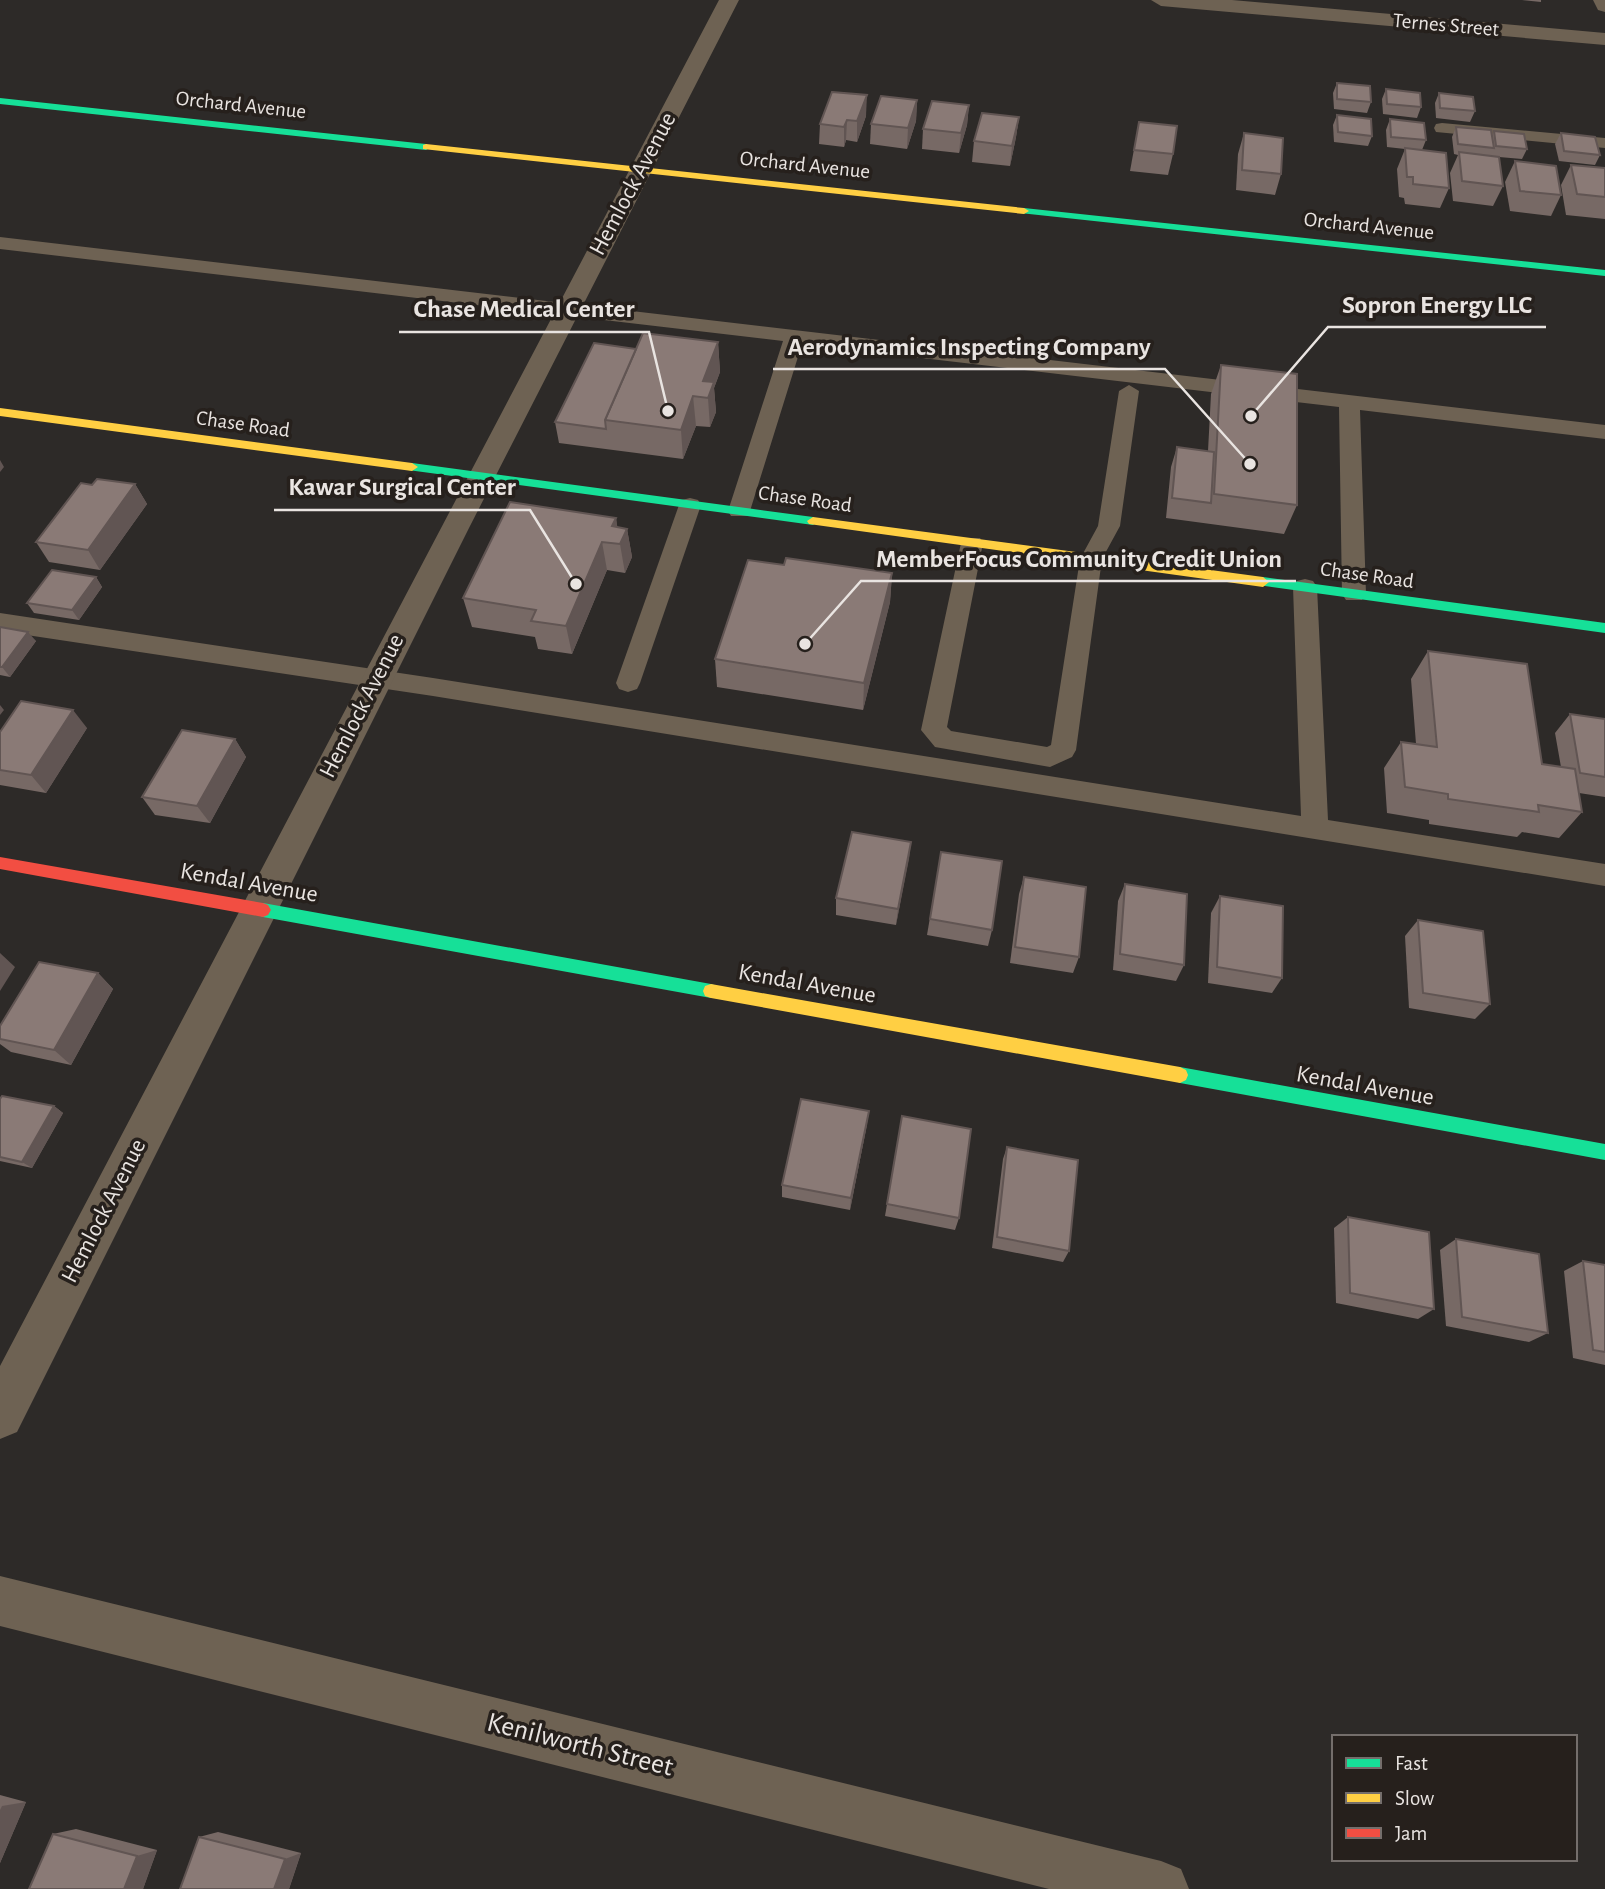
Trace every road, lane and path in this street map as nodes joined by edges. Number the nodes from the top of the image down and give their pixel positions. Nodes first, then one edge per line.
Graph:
1 (729, 0) edge
2 (1161, 0) edge
3 (1604, 0) edge
4 (1605, 5) edge
5 (1605, 39) edge
6 (0, 101) edge
7 (1442, 128) dead end
8 (1605, 143) edge
9 (641, 168) junction
10 (0, 243) edge
11 (1605, 273) edge
12 (567, 310) junction
13 (794, 337) junction
14 (1129, 391) dead end
15 (1349, 402) junction
16 (0, 412) edge
17 (1605, 432) edge
18 (480, 476) junction
19 (690, 505) junction
20 (739, 511) junction
21 (972, 542) junction
22 (1091, 559) junction
23 (1305, 587) junction
24 (1354, 594) junction
25 (0, 622) edge
26 (1605, 628) edge
27 (377, 678) junction
28 (628, 683) dead end
29 (1315, 828) junction
30 (0, 863) edge
31 (1605, 875) edge
32 (260, 907) junction
33 (1605, 1152) edge
34 (0, 1415) edge
35 (0, 1601) edge
36 (1161, 1889) edge

1 - 9 street, Hemlock Avenue
2 - 5 street, Ternes Street
3 - 4 street
6 - 9 street, Orchard Avenue
7 - 8 lane
9 - 11 street, Orchard Avenue
9 - 12 street, Hemlock Avenue
10 - 12 lane
12 - 13 lane
12 - 18 street, Hemlock Avenue
13 - 15 lane
13 - 20 lane
14 - 22 lane
15 - 17 lane
15 - 24 lane
16 - 18 street, Chase Road
18 - 19 street, Chase Road
18 - 27 street, Hemlock Avenue
19 - 20 street, Chase Road
19 - 28 lane
20 - 21 street, Chase Road
21 - 22 street, Chase Road
21 - 22 lane
22 - 23 street, Chase Road
23 - 24 street, Chase Road
23 - 29 lane
24 - 26 street, Chase Road
25 - 27 lane
27 - 29 lane
27 - 32 street, Hemlock Avenue
29 - 31 lane
30 - 32 street, Kendal Avenue
32 - 33 street, Kendal Avenue
32 - 34 street, Hemlock Avenue
35 - 36 street, Kenilworth Street

